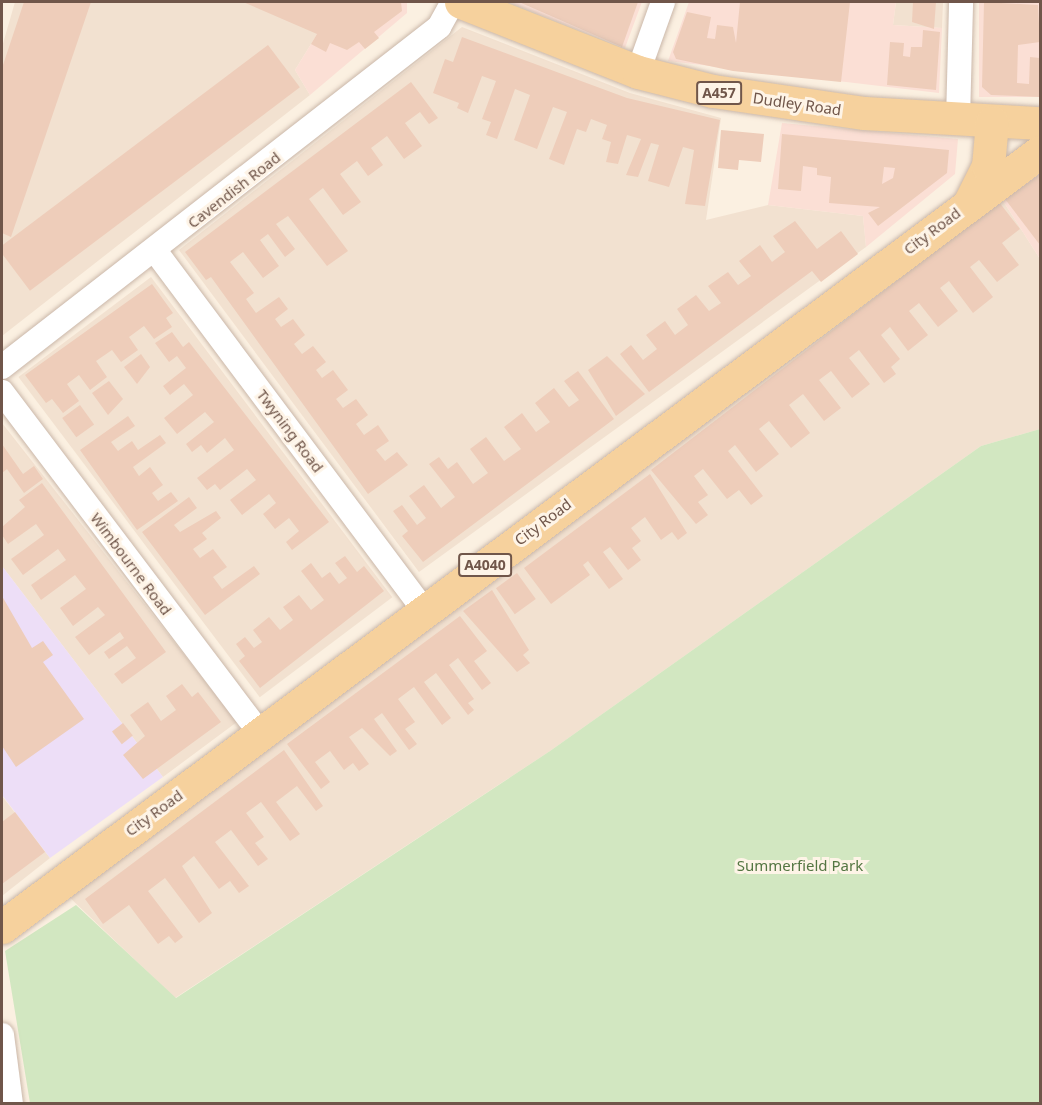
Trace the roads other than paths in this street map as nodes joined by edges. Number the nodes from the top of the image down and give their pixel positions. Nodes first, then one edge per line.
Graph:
1 (453, 2) edge
2 (461, 2) edge
3 (663, 2) edge
4 (961, 2) edge
5 (638, 72) junction
6 (958, 120) junction
7 (992, 122) junction
8 (1041, 123) edge
9 (1041, 152) edge
10 (969, 204) junction
11 (156, 252) junction
12 (2, 367) edge
13 (2, 392) edge
14 (424, 610) junction
15 (261, 735) junction
16 (2, 927) edge
17 (2, 1035) edge
18 (11, 1104) edge

1 - 11 street, Cavendish Road
2 - 5 main road, Dudley Road / A457
3 - 5 street
4 - 6 street
5 - 6 main road, Dudley Road / A457
6 - 7 main road, Dudley Road / A457
7 - 8 main road, Dudley Road / A457
7 - 10 main road, City Road / A4040
9 - 10 main road, City Road / A4040
10 - 14 main road, City Road / A4040
11 - 12 street, Cavendish Road
11 - 14 street, Twyning Road
13 - 15 street, Wimbourne Road
14 - 15 main road, City Road / A4040
15 - 16 main road, City Road / A4040
17 - 18 street

